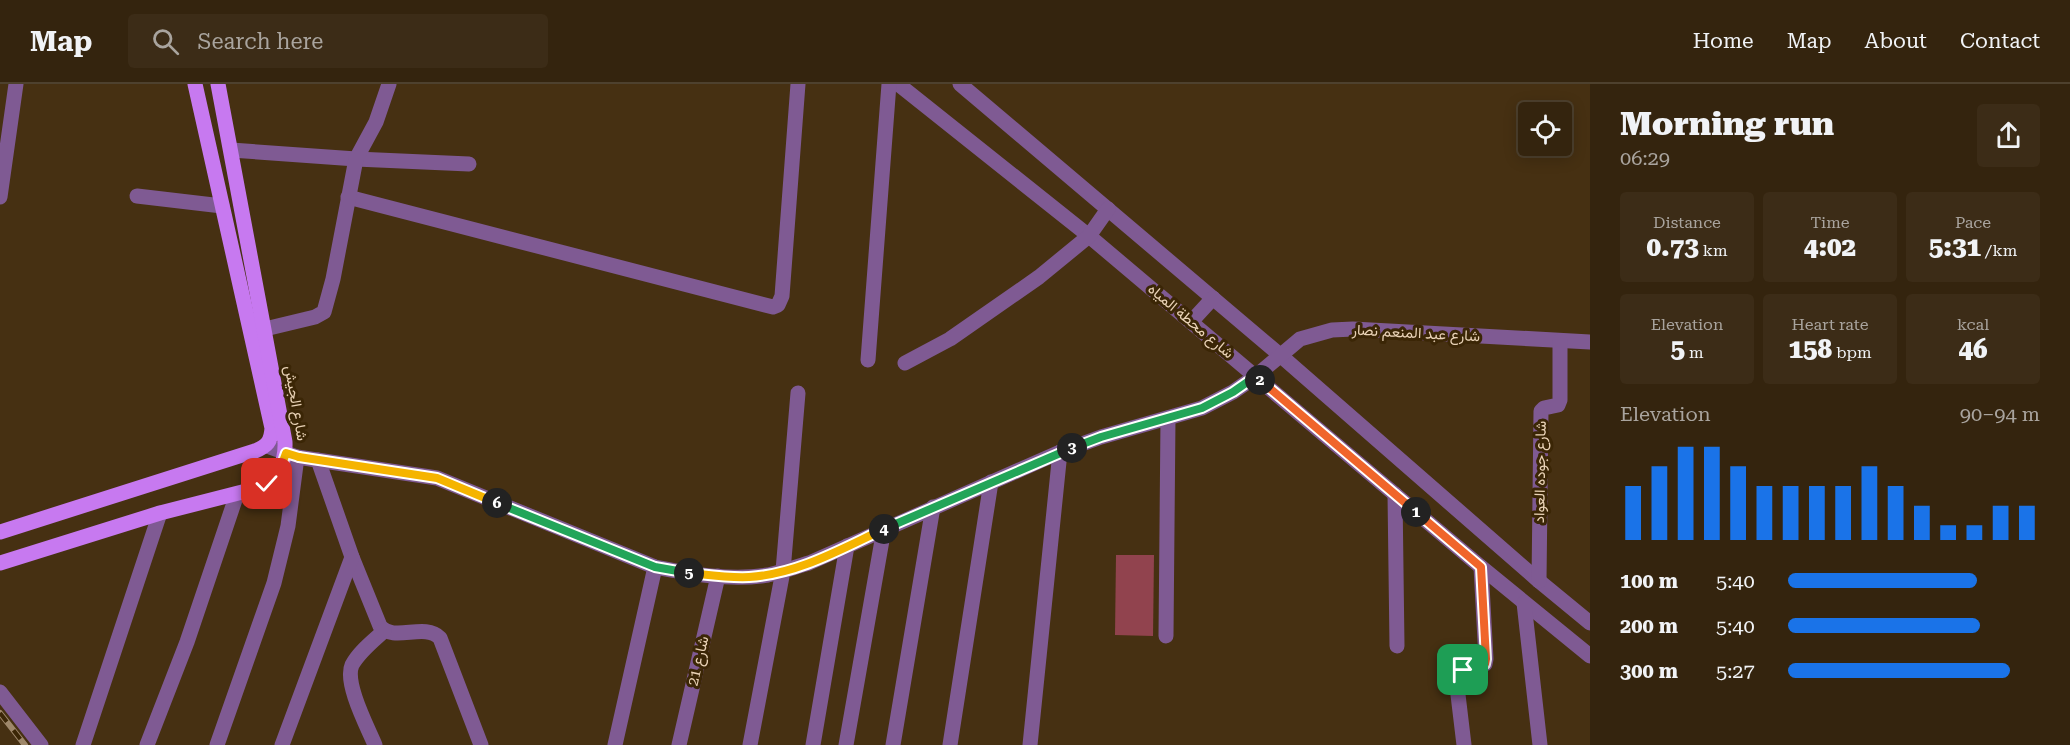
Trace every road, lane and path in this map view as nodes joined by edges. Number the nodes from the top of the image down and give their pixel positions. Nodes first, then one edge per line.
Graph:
1 (16, 84) edge
2 (219, 84) edge
3 (389, 84) edge
4 (798, 84) edge
5 (890, 84) edge
6 (898, 84) edge
7 (960, 84) edge
8 (196, 87) edge
9 (231, 150) junction
10 (356, 159) junction
11 (469, 164) dead end
12 (137, 196) dead end
13 (348, 196) junction
14 (0, 197) edge
15 (222, 206) junction
16 (1108, 209) junction
17 (1089, 236) junction
18 (1213, 298) junction
19 (1191, 322) junction
20 (265, 329) junction
21 (1560, 341) junction
22 (1590, 342) edge
23 (1280, 356) junction
24 (868, 360) dead end
25 (905, 363) dead end
26 (1256, 376) junction
27 (798, 393) dead end
28 (1168, 418) junction
29 (267, 446) junction
30 (1060, 452) junction
31 (291, 455) junction
32 (318, 460) junction
33 (992, 482) junction
34 (237, 494) junction
35 (1395, 494) junction
36 (933, 507) junction
37 (160, 513) junction
38 (884, 529) junction
39 (0, 532) edge
40 (847, 546) junction
41 (352, 557) junction
42 (0, 563) edge
43 (655, 567) junction
44 (1481, 567) junction
45 (783, 571) junction
46 (718, 576) junction
47 (1539, 581) junction
48 (1524, 603) junction
49 (1590, 623) edge
50 (384, 630) junction
51 (1166, 636) dead end
52 (1397, 646) dead end
53 (1590, 656) edge
54 (0, 692) edge
55 (41, 745) edge
56 (83, 745) edge
57 (147, 745) edge
58 (217, 745) edge
59 (282, 745) edge
60 (375, 745) edge
61 (481, 745) edge
62 (615, 745) edge
63 (679, 745) edge
64 (750, 745) edge
65 (813, 745) edge
66 (846, 745) edge
67 (893, 745) edge
68 (950, 745) edge
69 (1030, 745) edge
70 (1464, 745) edge
71 (1540, 745) edge

1 - 14 street
2 - 8 main road
2 - 9 main road, شارع الجيش
3 - 10 street
4 - 13 street
5 - 24 street
6 - 17 street, شارع محطة المياه
7 - 16 street, شارع محطة المياه
8 - 15 main road, شارع الجيش
9 - 10 street
9 - 20 main road, شارع الجيش
10 - 11 street
10 - 13 street
12 - 15 street
13 - 20 street
15 - 29 main road, شارع الجيش
16 - 17 street
16 - 18 street, شارع محطة المياه
17 - 19 street, شارع محطة المياه
17 - 25 street
18 - 19 street
18 - 23 street, شارع محطة المياه
19 - 26 street, شارع محطة المياه
20 - 31 main road, شارع الجيش
21 - 22 street, شارع عبد المنعم نصار
21 - 23 street, شارع عبد المنعم نصار
21 - 47 street, شارع جوده العواد
23 - 26 street, شارع عبد المنعم نصار
23 - 47 street, شارع محطة المياه
26 - 28 street, شارع عبد المنعم نصار
26 - 35 street, شارع محطة المياه
27 - 45 street
28 - 30 street, شارع عبد المنعم نصار
28 - 51 street
29 - 31 street, شارع عبد المنعم نصار
29 - 39 main road
30 - 33 street, شارع عبد المنعم نصار
30 - 69 street
31 - 32 street, شارع عبد المنعم نصار
31 - 34 main road, شارع الجيش
31 - 58 street
32 - 41 street
32 - 43 street, شارع عبد المنعم نصار
33 - 36 street, شارع عبد المنعم نصار
33 - 68 street
34 - 37 main road, شارع الجيش
34 - 57 street
35 - 44 street, شارع محطة المياه
35 - 52 street
36 - 38 street, شارع عبد المنعم نصار
36 - 67 street
37 - 42 main road, شارع الجيش
37 - 56 street
38 - 40 street, شارع عبد المنعم نصار
38 - 66 street
40 - 45 street, شارع عبد المنعم نصار
40 - 65 street
41 - 50 street
41 - 59 street
43 - 46 street, شارع عبد المنعم نصار
43 - 62 street
44 - 48 street, شارع محطة المياه
44 - 70 street
45 - 46 street, شارع عبد المنعم نصار
45 - 64 street
46 - 63 street, شارع 21
47 - 49 street, شارع محطة المياه
48 - 53 street, شارع محطة المياه
48 - 71 street
50 - 60 street
50 - 61 street
54 - 55 street

